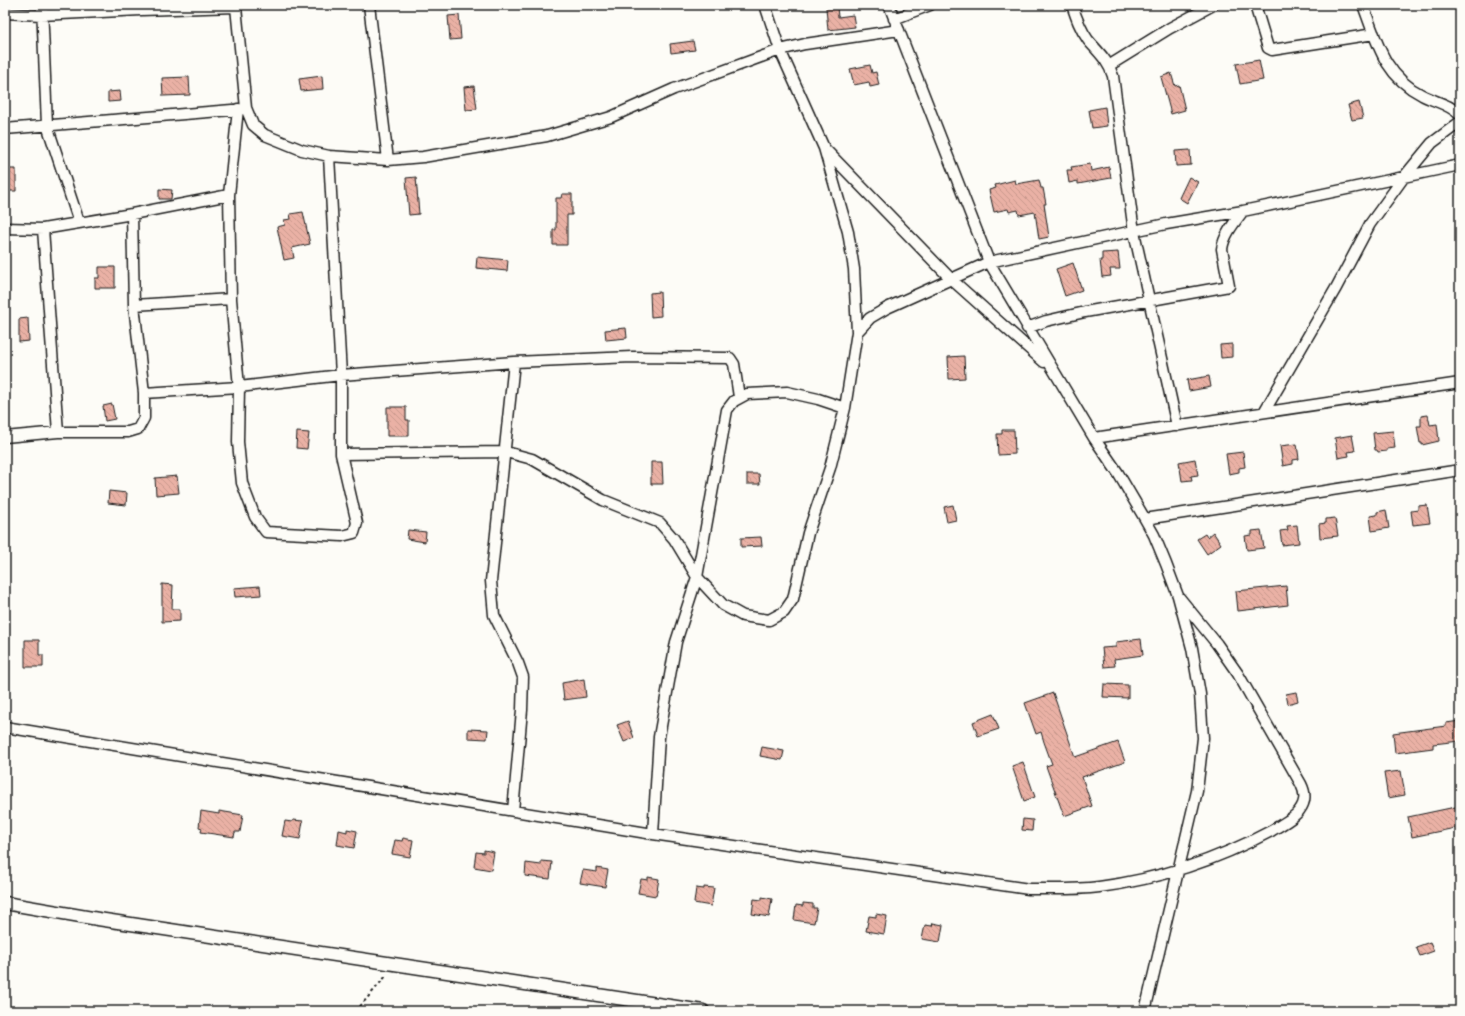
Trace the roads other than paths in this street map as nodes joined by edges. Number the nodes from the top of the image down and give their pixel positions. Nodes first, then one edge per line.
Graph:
1 (369, 5) edge
2 (765, 5) edge
3 (889, 5) edge
4 (930, 5) edge
5 (1072, 5) edge
6 (1214, 5) edge
7 (1255, 5) edge
8 (1363, 5) edge
9 (238, 6) edge
10 (141, 7) edge
11 (42, 10) edge
12 (5, 13) edge
13 (894, 19) junction
14 (898, 30) junction
15 (1374, 34) junction
16 (780, 50) junction
17 (1110, 65) junction
18 (242, 109) junction
19 (1460, 115) edge
20 (1460, 122) edge
21 (47, 125) junction
22 (5, 129) edge
23 (824, 148) junction
24 (329, 156) junction
25 (388, 160) junction
26 (1460, 165) edge
27 (1404, 176) junction
28 (228, 194) junction
29 (1242, 211) junction
30 (132, 214) junction
31 (79, 222) junction
32 (5, 228) edge
33 (43, 229) junction
34 (1134, 232) junction
35 (989, 262) junction
36 (951, 279) junction
37 (231, 299) junction
38 (1150, 300) junction
39 (134, 305) junction
40 (1027, 328) junction
41 (857, 332) junction
42 (514, 362) junction
43 (1052, 368) junction
44 (341, 375) junction
45 (1460, 383) edge
46 (239, 387) junction
47 (144, 393) junction
48 (739, 397) junction
49 (845, 408) junction
50 (1264, 412) junction
51 (1176, 426) junction
52 (58, 432) junction
53 (5, 437) edge
54 (1094, 438) junction
55 (506, 452) junction
56 (341, 454) junction
57 (1460, 470) edge
58 (1145, 519) junction
59 (696, 577) junction
60 (1178, 596) junction
61 (5, 727) edge
62 (513, 811) junction
63 (653, 834) junction
64 (1179, 870) junction
65 (5, 903) edge
66 (703, 1011) edge
67 (1145, 1011) edge

1 - 25 street
2 - 16 street
3 - 13 street
4 - 13 street
5 - 17 street
6 - 17 street
7 - 15 street
8 - 15 street
9 - 10 street
9 - 18 street
10 - 11 street
11 - 12 street
11 - 21 street
13 - 14 street
14 - 16 street
14 - 35 street
15 - 19 street
16 - 23 street
16 - 25 street
17 - 34 street
18 - 21 street
18 - 24 street
18 - 28 street
20 - 27 street
21 - 22 street
21 - 31 street
23 - 36 street
23 - 41 street
24 - 25 street
24 - 44 street
26 - 27 street
27 - 29 street
27 - 50 street
28 - 30 street
28 - 37 street
29 - 34 street
29 - 38 street
30 - 31 street
30 - 39 street
31 - 33 street
32 - 33 street
33 - 52 street
34 - 35 street
34 - 38 street
35 - 36 street
35 - 40 street
36 - 41 street
36 - 43 street
37 - 39 street
37 - 46 street
38 - 40 street
38 - 51 street
39 - 47 street
40 - 43 street
41 - 49 street
42 - 44 street
42 - 48 street
42 - 55 street
43 - 54 street
44 - 46 street
44 - 56 street
45 - 50 street
46 - 47 street
46 - 56 street
47 - 52 street
48 - 49 street
48 - 59 street
49 - 59 street
50 - 51 street
51 - 54 street
52 - 53 street
54 - 58 street
55 - 56 street
55 - 59 street
55 - 62 street
57 - 58 street
58 - 60 street
59 - 63 street
60 - 64 street
60 - 64 street
61 - 62 street
62 - 63 street
63 - 64 street
64 - 67 street
65 - 66 street

